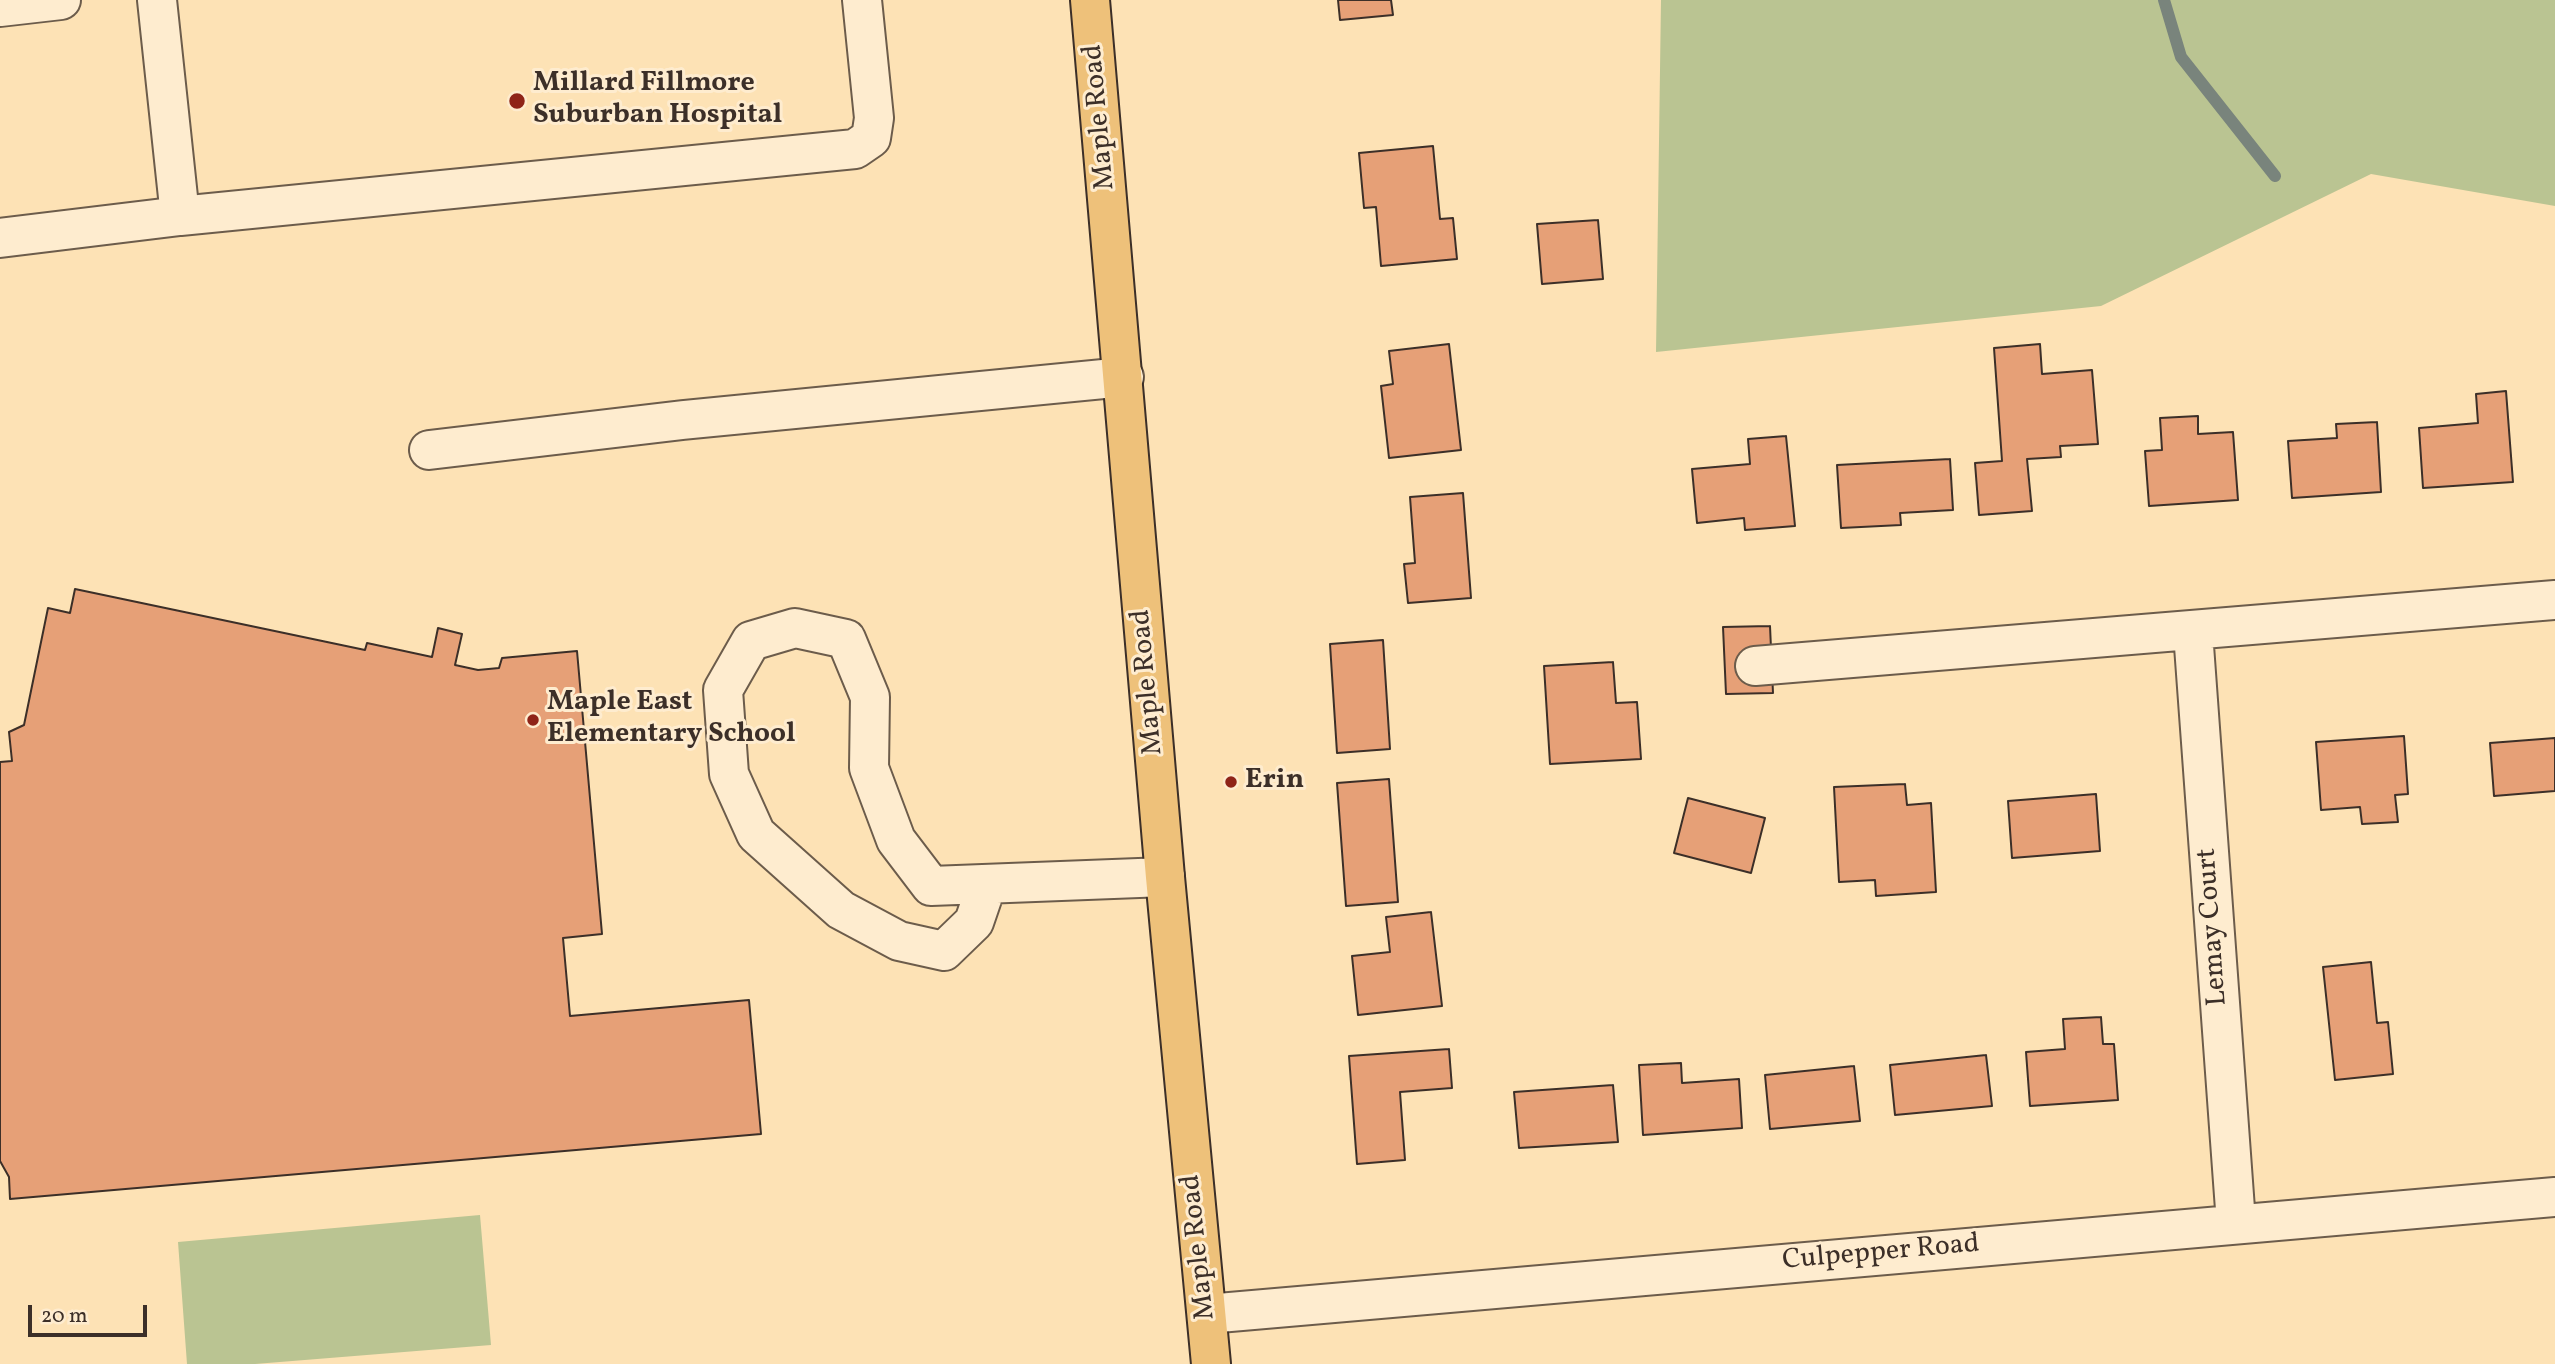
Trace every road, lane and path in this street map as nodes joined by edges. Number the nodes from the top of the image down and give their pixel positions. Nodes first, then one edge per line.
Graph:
1 (61, 0) edge
2 (158, 0) edge
3 (862, 0) edge
4 (1090, 0) edge
5 (0, 7) edge
6 (180, 216) junction
7 (0, 238) edge
8 (1124, 377) junction
9 (429, 450) dead end
10 (2555, 600) edge
11 (2193, 632) junction
12 (1755, 666) dead end
13 (1166, 877) junction
14 (987, 884) junction
15 (2555, 1197) edge
16 (2236, 1223) junction
17 (1207, 1314) junction
18 (1211, 1364) edge

1 - 5 street
2 - 6 street
3 - 6 street
4 - 8 main road, Maple Road
6 - 7 street
8 - 9 street
8 - 13 main road, Maple Road
10 - 11 street
11 - 12 street
11 - 16 street, Lemay Court
13 - 14 street
13 - 17 main road, Maple Road
14 - 14 street
15 - 16 street, Culpepper Road
16 - 17 street, Culpepper Road
17 - 18 main road, Maple Road

